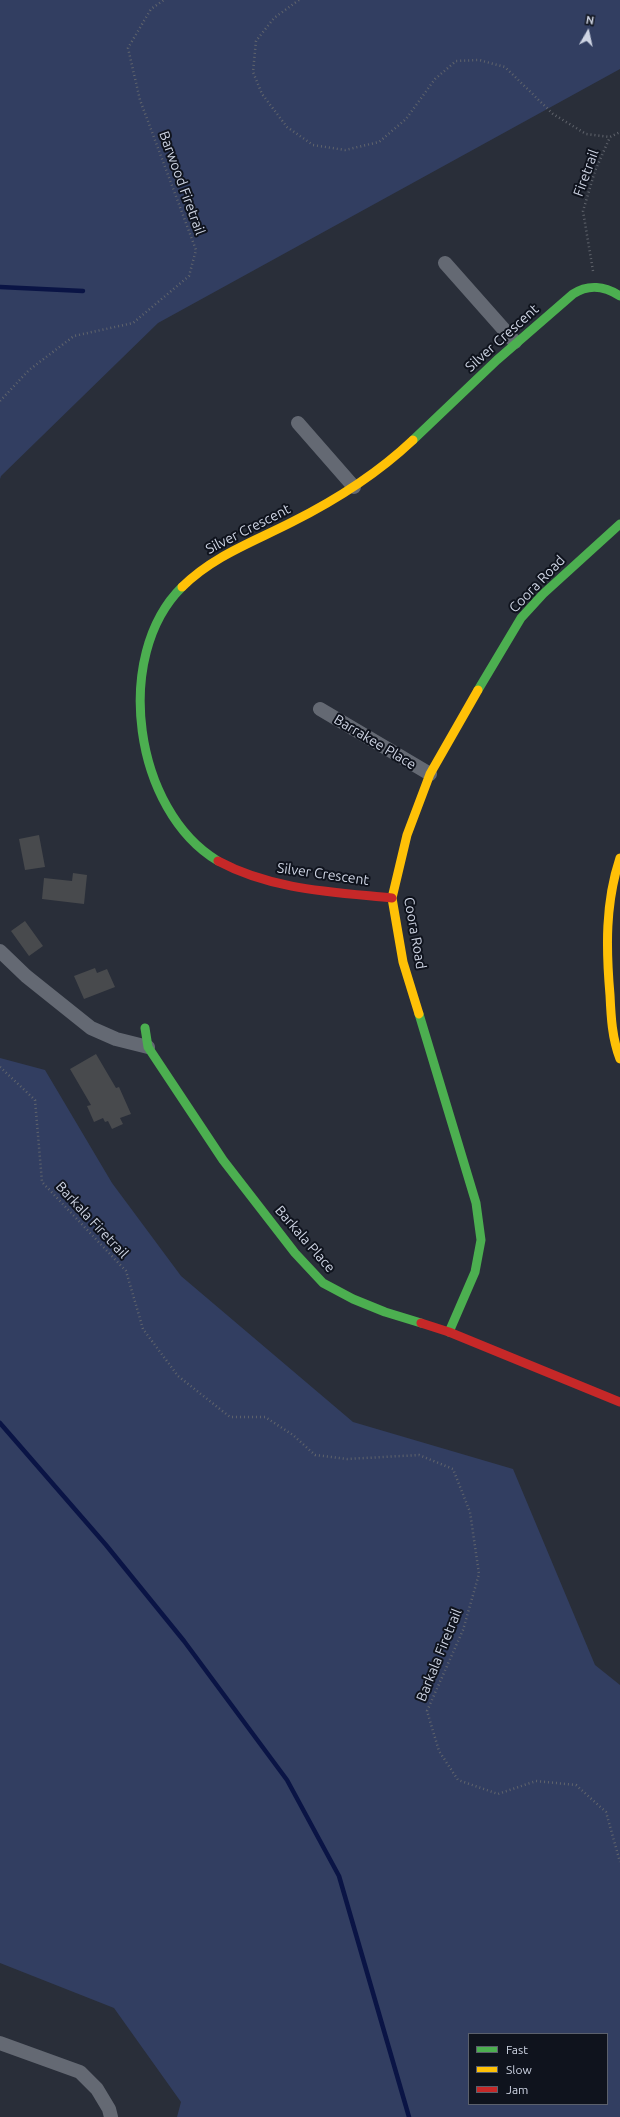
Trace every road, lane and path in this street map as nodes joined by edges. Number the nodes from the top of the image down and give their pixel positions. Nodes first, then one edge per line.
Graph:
1 (164, 0) edge
2 (299, 0) edge
3 (620, 132) edge
4 (610, 138) junction
5 (445, 263) dead end
6 (595, 287) junction
7 (620, 296) edge
8 (515, 342) junction
9 (0, 401) edge
10 (298, 424) dead end
11 (354, 487) junction
12 (620, 524) edge
13 (320, 709) dead end
14 (430, 774) junction
15 (620, 858) edge
16 (392, 898) junction
17 (0, 951) edge
18 (145, 1028) dead end
19 (148, 1047) junction
20 (620, 1059) edge
21 (0, 1067) edge
22 (449, 1332) junction
23 (620, 1402) edge
24 (620, 1862) edge
25 (0, 2043) edge
26 (111, 2117) edge

1 - 9 path, Barwood Firetrail
2 - 4 path
3 - 4 path
4 - 6 path, Firetrail
5 - 8 street
6 - 7 street
6 - 8 street, Silver Crescent
8 - 11 street, Silver Crescent
10 - 11 street
11 - 16 street, Silver Crescent
12 - 14 street, Coora Road
13 - 14 street, Barrakee Place
14 - 16 street, Coora Road
15 - 20 street
16 - 22 street, Coora Road
17 - 19 street
18 - 19 street, Barkala Place
19 - 22 street, Barkala Place
21 - 24 path, Barkala Firetrail
22 - 23 street, Barkala Place
25 - 26 street

